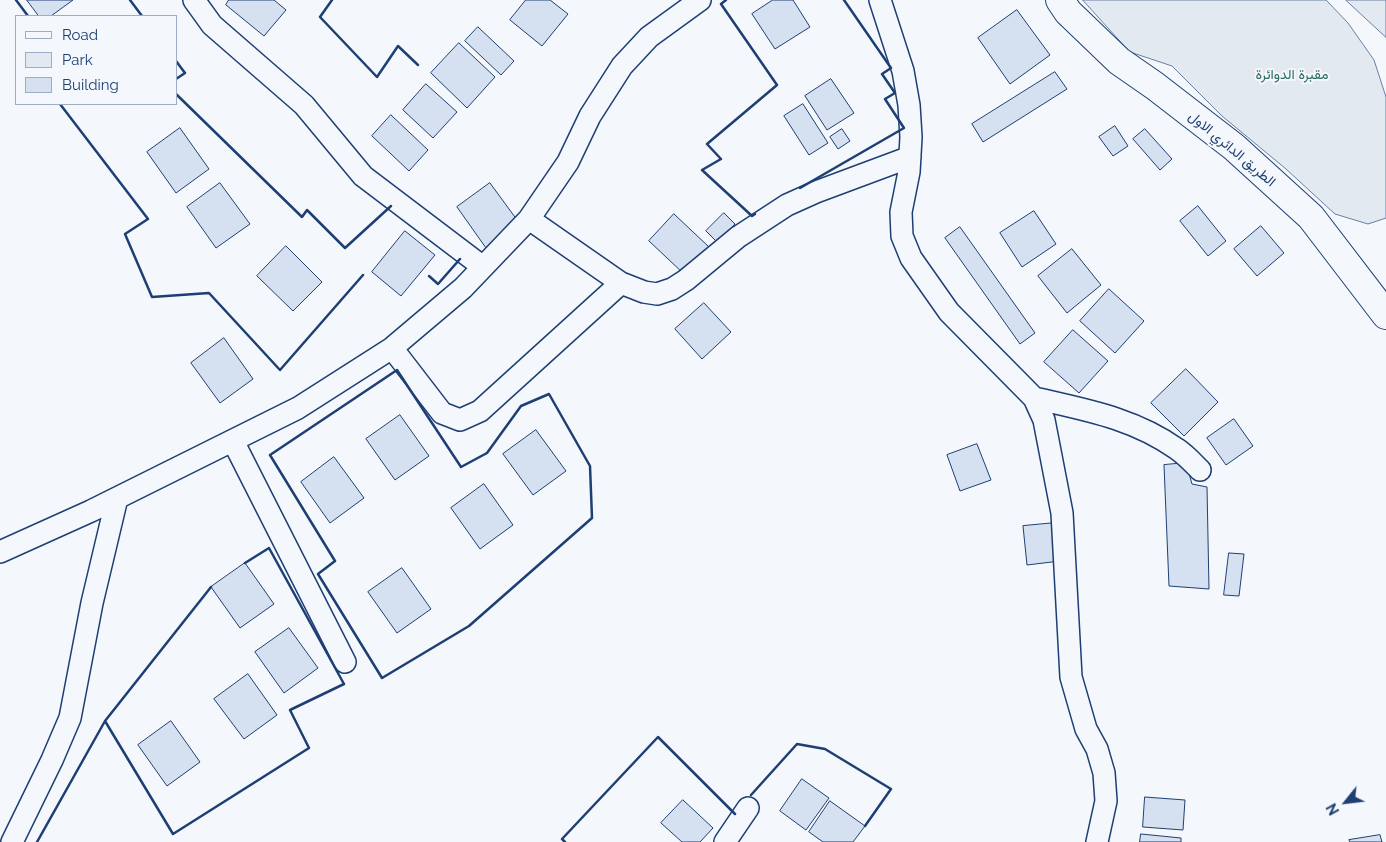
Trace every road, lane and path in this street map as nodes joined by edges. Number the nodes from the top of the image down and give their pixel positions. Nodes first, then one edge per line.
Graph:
1 (194, 0) edge
2 (700, 0) edge
3 (880, 0) edge
4 (1060, 0) edge
5 (910, 157) junction
6 (529, 220) junction
7 (483, 267) junction
8 (621, 283) junction
9 (1386, 315) edge
10 (392, 348) junction
11 (1034, 398) junction
12 (233, 440) junction
13 (1200, 470) dead end
14 (117, 498) junction
15 (0, 552) edge
16 (345, 662) dead end
17 (748, 808) dead end
18 (12, 842) edge
19 (725, 842) edge
20 (1097, 842) edge

1 - 7 street
2 - 6 street
3 - 5 street
4 - 9 main road, الطريق الدائري الاول
5 - 8 street
5 - 11 street
6 - 7 street
6 - 8 street
7 - 10 street
8 - 10 street
10 - 12 street
11 - 13 street
11 - 20 street
12 - 14 street
12 - 16 street
14 - 15 street
14 - 18 street
17 - 19 street

